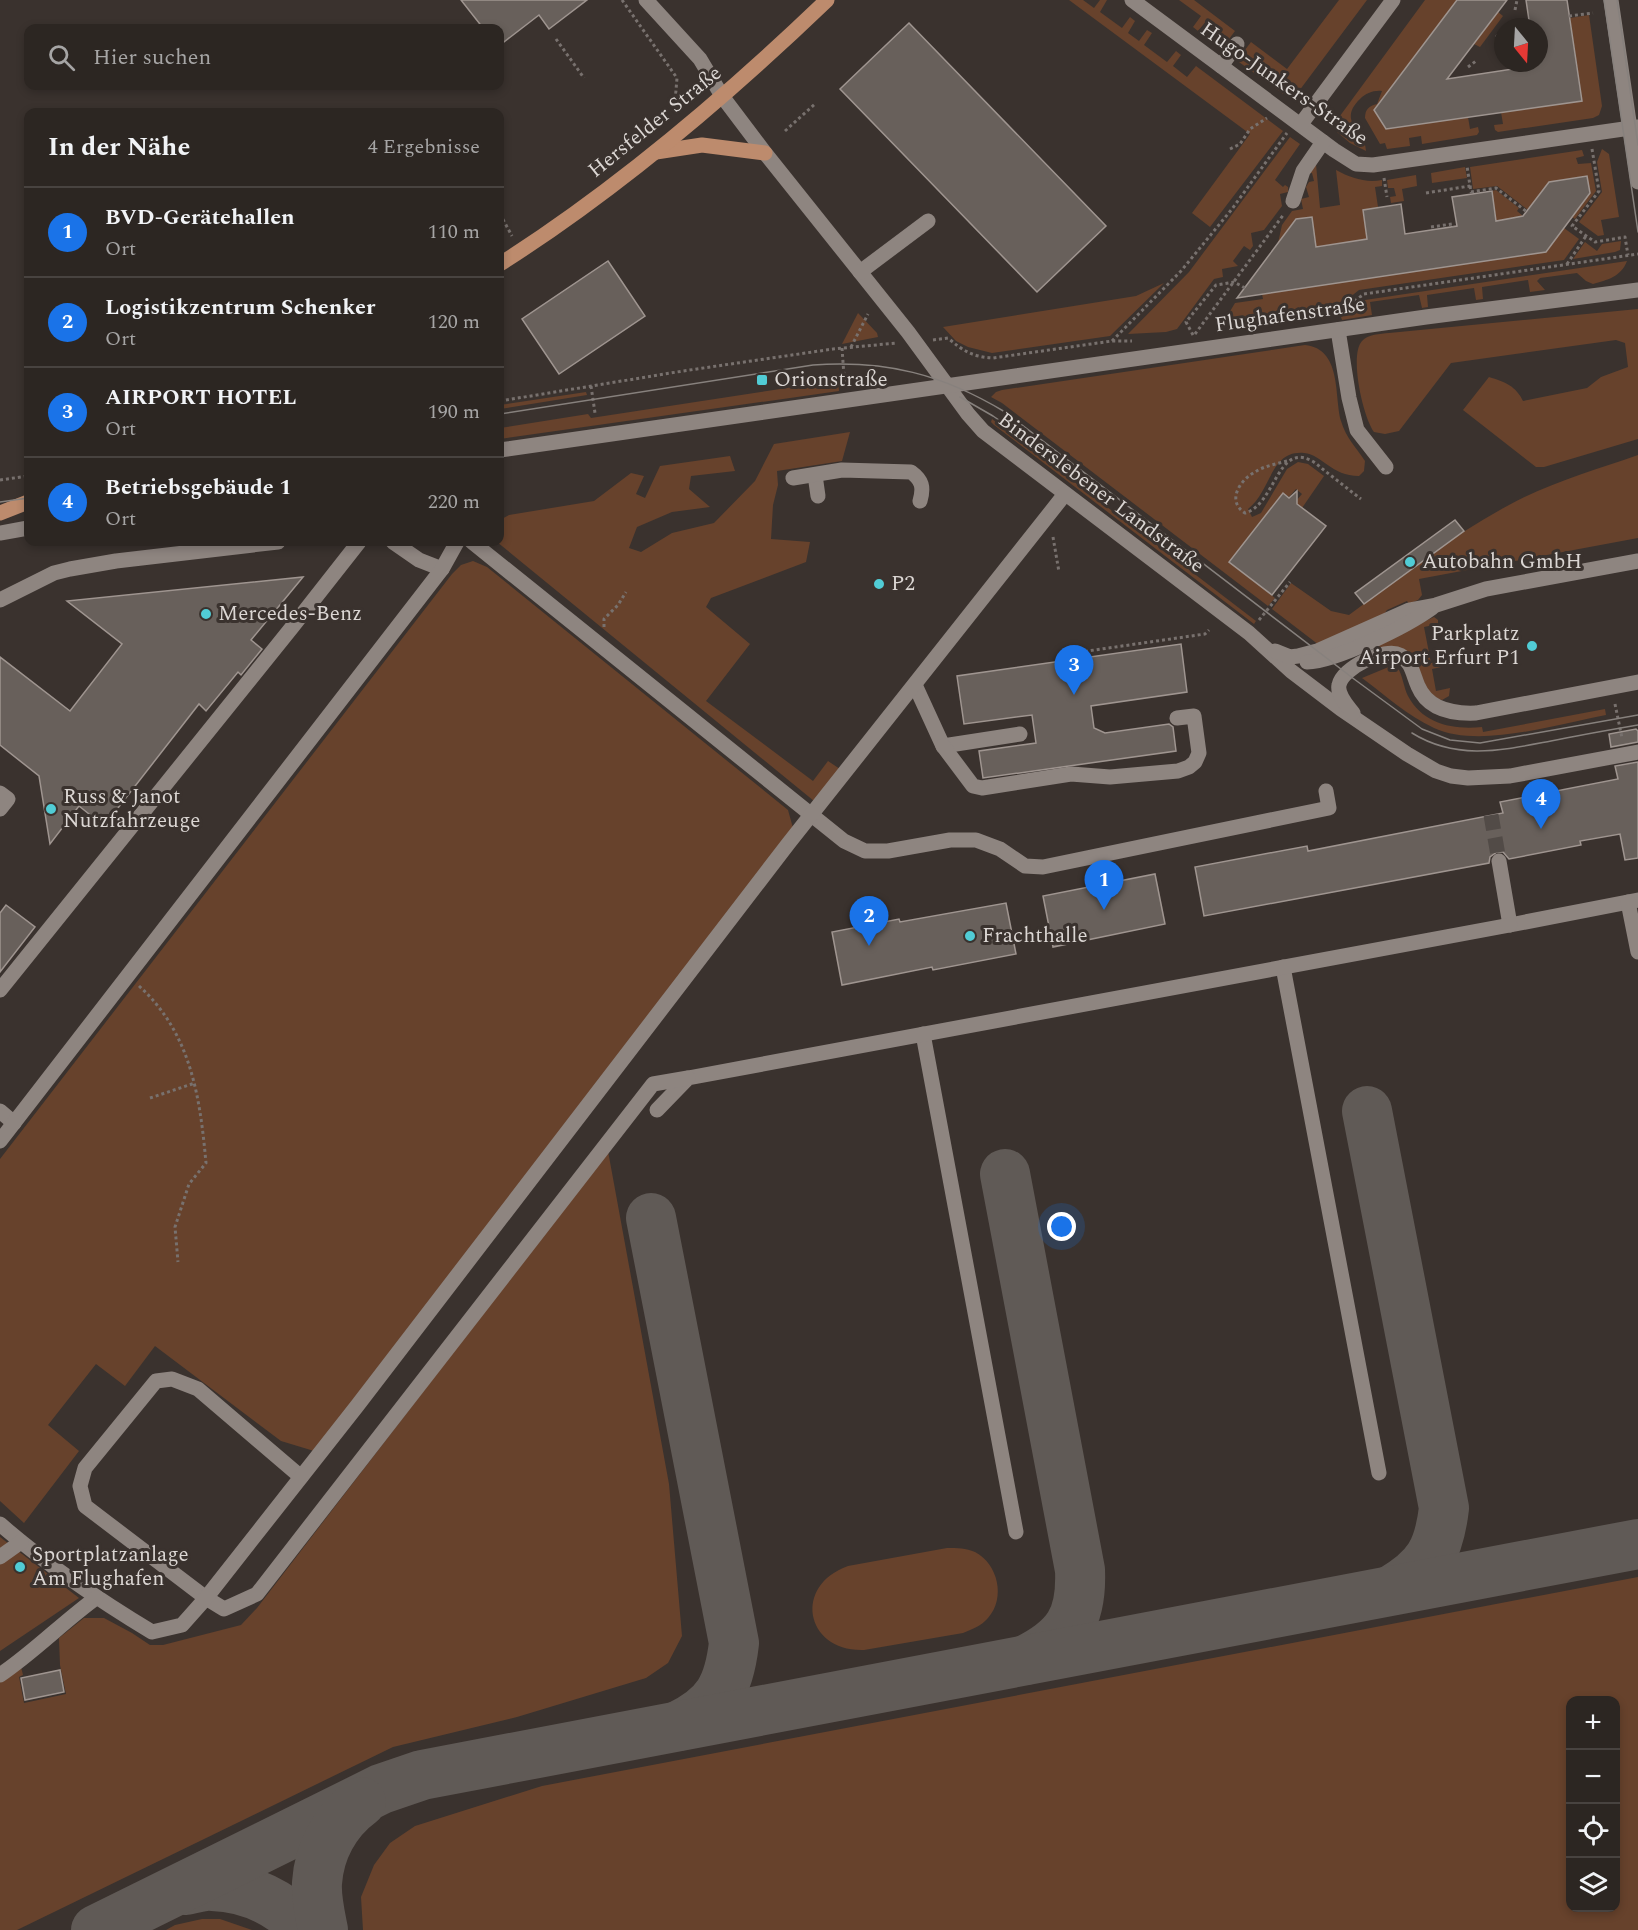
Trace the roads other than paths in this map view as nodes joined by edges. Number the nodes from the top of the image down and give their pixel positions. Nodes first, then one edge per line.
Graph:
1 (646, 0) edge
2 (827, 0) edge
3 (1132, 0) edge
4 (1393, 0) edge
5 (1611, 0) edge
6 (1237, 44) dead end
7 (1221, 66) junction
8 (722, 96) junction
9 (1301, 124) junction
10 (1634, 128) edge
11 (1323, 142) junction
12 (653, 153) junction
13 (765, 153) junction
14 (1638, 183) edge
15 (1293, 201) road end
16 (928, 221) dead end
17 (504, 261) edge
18 (860, 272) junction
19 (1638, 290) edge
20 (1337, 322) junction
21 (949, 387) junction
22 (504, 449) edge
23 (1386, 467) dead end
24 (815, 475) junction
25 (793, 478) dead end
26 (1065, 494) junction
27 (818, 496) dead end
28 (920, 501) dead end
29 (24, 504) edge
30 (0, 513) edge
31 (24, 529) edge
32 (0, 533) edge
33 (244, 546) edge
34 (356, 546) edge
35 (399, 546) edge
36 (455, 546) edge
37 (477, 546) edge
38 (1638, 561) edge
39 (442, 569) junction
40 (0, 600) edge
41 (1262, 643) junction
42 (1638, 682) edge
43 (915, 685) junction
44 (1177, 718) dead end
45 (1360, 722) junction
46 (1020, 734) dead end
47 (943, 746) junction
48 (1632, 753) edge
49 (1326, 791) dead end
50 (0, 793) edge
51 (0, 809) edge
52 (813, 814) junction
53 (1499, 861) tunnel mouth
54 (1633, 901) edge
55 (1510, 925) junction
56 (1638, 952) edge
57 (1283, 967) junction
58 (0, 990) edge
59 (923, 1034) junction
60 (688, 1078) junction
61 (657, 1110) dead end
62 (0, 1111) edge
63 (14, 1123) junction
64 (0, 1141) edge
65 (1380, 1473) dead end
66 (301, 1477) junction
67 (0, 1524) edge
68 (1016, 1532) dead end
69 (21, 1542) junction
70 (0, 1557) edge
71 (96, 1598) junction
72 (206, 1598) junction
73 (0, 1675) edge

1 - 8 street
2 - 8 main road, Hersfelder Straße
3 - 7 street, Hugo-Junkers-Straße
4 - 9 street
5 - 10 street
6 - 7 street
7 - 9 street, Hugo-Junkers-Straße
8 - 12 main road, Hersfelder Straße
8 - 13 street
9 - 11 street, Hugo-Junkers-Straße
10 - 11 street, Hugo-Junkers-Straße
10 - 14 street
11 - 15 street
12 - 13 main road
12 - 17 main road, Hersfelder Straße
13 - 18 street
16 - 18 street
18 - 21 street
19 - 20 street, Flughafenstraße
20 - 21 street, Flughafenstraße
20 - 23 street
21 - 22 street
21 - 26 street, Binderslebener Landstraße
24 - 25 street
24 - 27 street
24 - 28 street
26 - 41 street, Binderslebener Landstraße
26 - 43 street
29 - 30 main road
31 - 32 street
33 - 40 street
34 - 58 street
35 - 39 street
36 - 39 street
37 - 52 street
38 - 41 street
39 - 63 street
41 - 45 street, Binderslebener Landstraße
42 - 45 street
43 - 47 street
43 - 52 street
44 - 47 street
45 - 48 street, Binderslebener Landstraße
46 - 47 street
49 - 52 street
50 - 51 street
52 - 66 street
53 - 55 street
54 - 55 street
54 - 56 street
55 - 57 street
57 - 59 street
57 - 65 street
59 - 60 street
59 - 68 street
60 - 61 street
60 - 72 street
62 - 63 street
63 - 64 street
66 - 72 street
66 - 72 street
67 - 69 street
69 - 70 street
69 - 71 street
71 - 72 street
71 - 73 street

